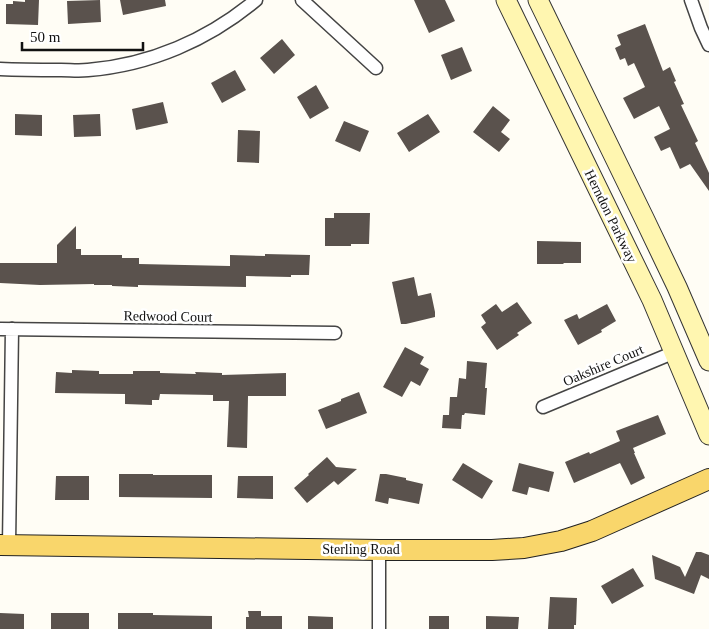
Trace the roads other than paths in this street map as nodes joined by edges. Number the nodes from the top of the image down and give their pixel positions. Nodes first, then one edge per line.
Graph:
1 (256, 0) edge
2 (302, 0) edge
3 (506, 0) edge
4 (538, 0) edge
5 (691, 0) edge
6 (709, 45) edge
7 (376, 68) dead end
8 (0, 69) edge
9 (6, 329) edge
10 (335, 333) dead end
11 (675, 352) junction
12 (709, 361) edge
13 (543, 406) dead end
14 (709, 435) edge
15 (709, 480) edge
16 (5, 545) edge
17 (379, 550) junction
18 (379, 629) edge

1 - 8 street
2 - 7 street
3 - 11 main road, Herndon Parkway
4 - 12 main road, Herndon Parkway
5 - 6 street
9 - 10 street, Redwood Court
9 - 16 street
11 - 13 street, Oakshire Court
11 - 14 main road, Herndon Parkway
15 - 17 main road, Sterling Road
16 - 17 main road, Sterling Road
17 - 18 street

